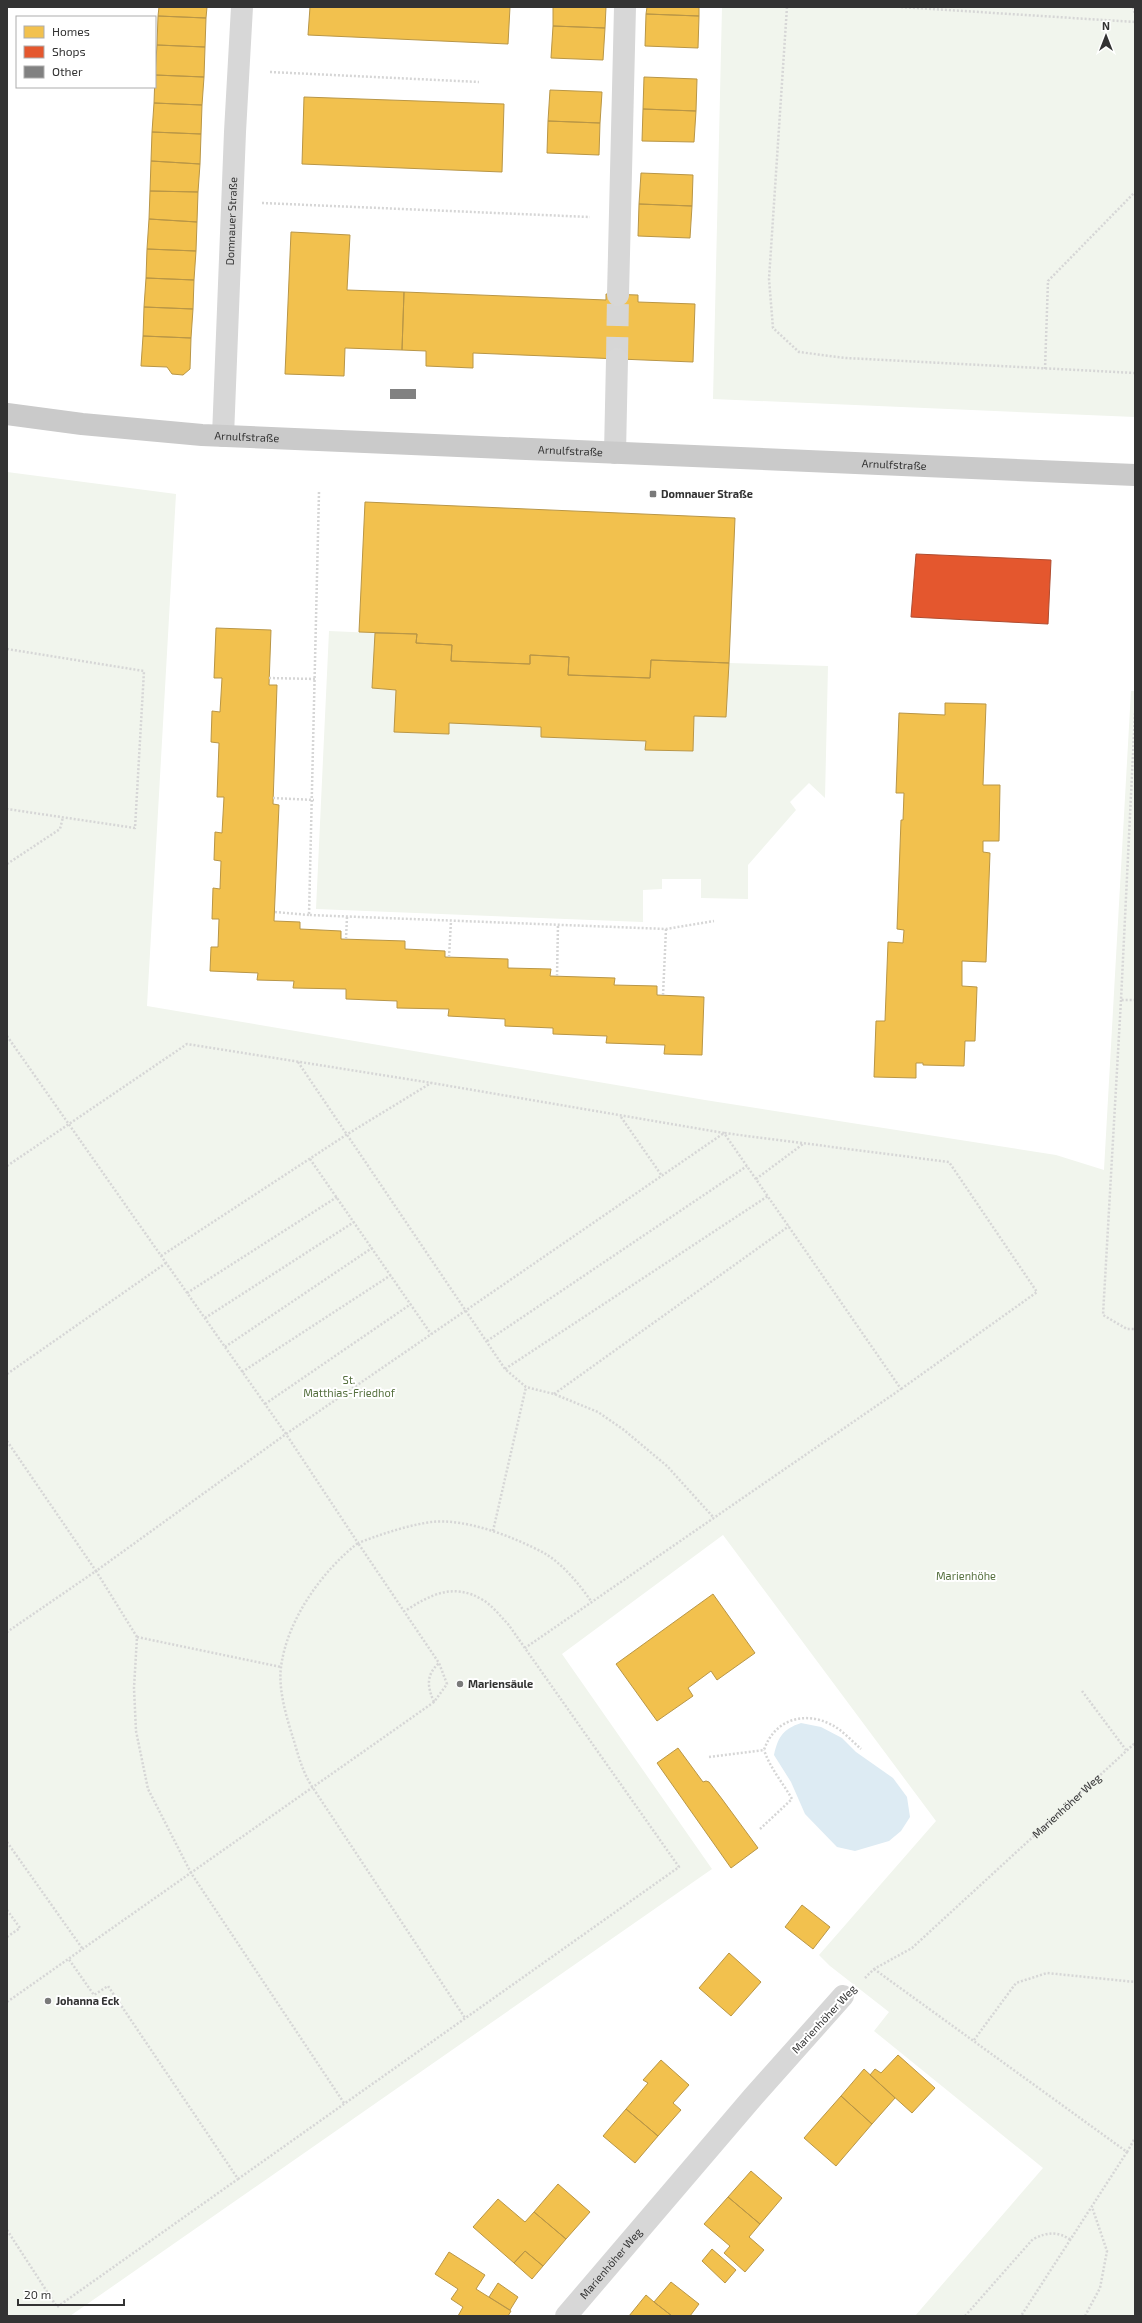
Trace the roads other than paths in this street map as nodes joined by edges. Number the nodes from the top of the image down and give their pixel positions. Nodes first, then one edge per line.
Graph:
1 (242, 7) edge
2 (625, 7) edge
3 (618, 295) tunnel mouth
4 (617, 359) tunnel mouth
5 (7, 414) edge
6 (223, 436) junction
7 (615, 453) junction
8 (1135, 475) edge
9 (843, 1996) road end
10 (566, 2316) edge

1 - 6 street, Domnauer Straße
2 - 3 street
4 - 7 street
5 - 6 main road, Arnulfstraße
6 - 7 main road, Arnulfstraße
7 - 8 main road, Arnulfstraße
9 - 10 street, Marienhöher Weg

